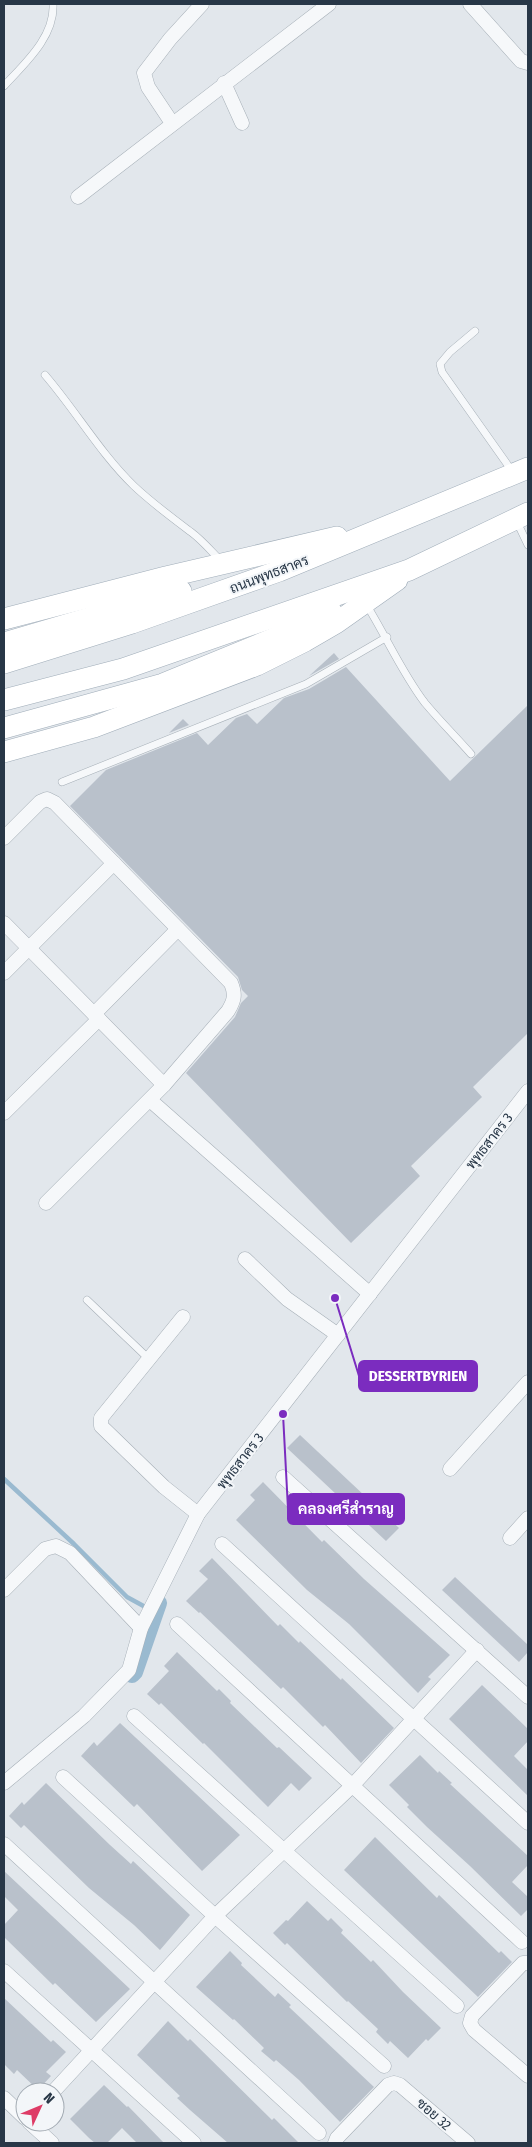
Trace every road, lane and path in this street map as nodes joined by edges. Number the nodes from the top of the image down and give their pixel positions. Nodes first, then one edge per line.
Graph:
1 (53, 4) edge
2 (202, 4) edge
3 (329, 4) edge
4 (470, 4) edge
5 (528, 63) edge
6 (224, 82) junction
7 (4, 86) edge
8 (172, 123) junction
9 (242, 123) dead end
10 (78, 197) dead end
11 (475, 331) dead end
12 (45, 375) dead end
13 (521, 471) edge
14 (522, 516) edge
15 (394, 524) junction
16 (528, 545) edge
17 (223, 564) junction
18 (408, 570) junction
19 (366, 604) junction
20 (4, 619) edge
21 (387, 637) junction
22 (4, 643) edge
23 (4, 663) edge
24 (4, 700) edge
25 (4, 728) edge
26 (4, 752) edge
27 (471, 754) dead end
28 (62, 782) dead end
29 (4, 838) edge
30 (114, 864) junction
31 (4, 923) edge
32 (178, 929) junction
33 (29, 948) junction
34 (4, 973) edge
35 (96, 1017) junction
36 (164, 1086) junction
37 (528, 1091) edge
38 (150, 1100) junction
39 (4, 1113) edge
40 (46, 1203) dead end
41 (245, 1259) dead end
42 (370, 1294) junction
43 (87, 1300) dead end
44 (183, 1317) dead end
45 (338, 1335) junction
46 (149, 1360) junction
47 (528, 1382) edge
48 (450, 1469) dead end
49 (283, 1477) dead end
50 (198, 1514) junction
51 (528, 1518) edge
52 (510, 1538) dead end
53 (222, 1544) dead end
54 (4, 1590) edge
55 (177, 1624) dead end
56 (141, 1628) junction
57 (477, 1650) junction
58 (528, 1697) edge
59 (134, 1716) dead end
60 (414, 1719) junction
61 (63, 1777) dead end
62 (4, 1782) edge
63 (352, 1786) junction
64 (528, 1823) edge
65 (4, 1844) edge
66 (284, 1850) junction
67 (215, 1916) junction
68 (522, 1942) dead end
69 (528, 1962) edge
70 (4, 1971) edge
71 (154, 1982) junction
72 (457, 2006) dead end
73 (92, 2050) junction
74 (384, 2066) dead end
75 (528, 2076) edge
76 (62, 2082) edge
77 (4, 2098) edge
78 (15, 2108) edge
79 (40, 2132) edge
80 (319, 2132) dead end
81 (52, 2143) edge
82 (194, 2143) edge
83 (335, 2143) edge
84 (468, 2143) edge

1 - 7 lane
2 - 8 street
3 - 6 street
4 - 5 street
6 - 8 street
6 - 9 street
8 - 10 street
11 - 13 lane
12 - 17 lane
13 - 15 main road, ถนนพุทธสาคร
14 - 16 lane
14 - 18 main road
15 - 17 main road
15 - 22 main road
15 - 23 main road, ถนนพุทธสาคร
17 - 20 main road
18 - 19 main road
18 - 24 main road
18 - 25 main road
19 - 21 lane
19 - 26 main road
21 - 27 lane
21 - 28 lane
29 - 30 street
30 - 32 street
30 - 33 street
31 - 33 street
32 - 35 street
32 - 36 street
33 - 34 street
33 - 35 street
35 - 36 street
35 - 39 street
36 - 38 street
37 - 42 street, พุทธสาคร 3
38 - 40 street
38 - 42 street
41 - 45 street
42 - 45 street, พุทธสาคร 3
43 - 46 lane
44 - 46 street
45 - 50 street, พุทธสาคร 3
46 - 50 street
47 - 48 street
49 - 57 street
50 - 56 street, พุทธสาคร 3
51 - 52 street
53 - 60 street
54 - 56 street
55 - 63 street
56 - 62 street, พุทธสาคร 3
57 - 58 street
57 - 60 street
59 - 66 street
60 - 63 street
60 - 64 street
61 - 67 street
63 - 66 street
63 - 68 street
65 - 71 street
66 - 67 street
66 - 72 street
67 - 71 street
67 - 74 street
69 - 75 street
70 - 73 street
71 - 73 street
71 - 80 street
73 - 76 street
73 - 82 street
77 - 78 street
79 - 81 street
83 - 84 street, ซอย 32

